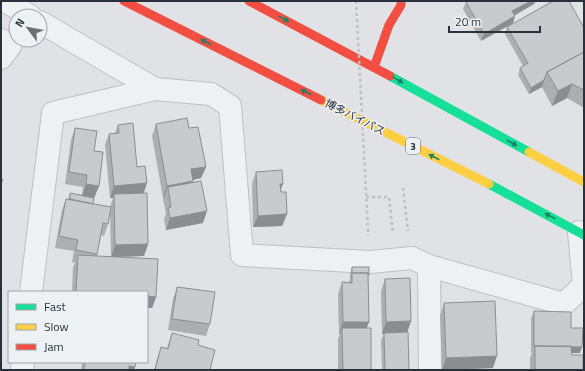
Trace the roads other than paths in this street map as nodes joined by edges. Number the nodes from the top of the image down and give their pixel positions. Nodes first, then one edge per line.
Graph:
1 (5, 1) edge
2 (124, 1) edge
3 (249, 1) edge
4 (401, 1) edge
5 (17, 8) edge
6 (48, 27) edge
7 (1, 40) edge
8 (1, 58) edge
9 (374, 67) junction
10 (155, 89) junction
11 (584, 182) edge
12 (581, 233) edge
13 (429, 266) junction
14 (584, 285) edge
15 (31, 291) edge
16 (430, 370) edge

1 - 5 street
12 -> 2 main road, 博多バイパス / 3
3 -> 9 main road
4 - 9 main road
6 - 10 street
7 - 8 street
9 -> 11 main road
10 - 13 street
10 - 15 street
12 - 14 street
13 - 14 street
13 - 16 street

